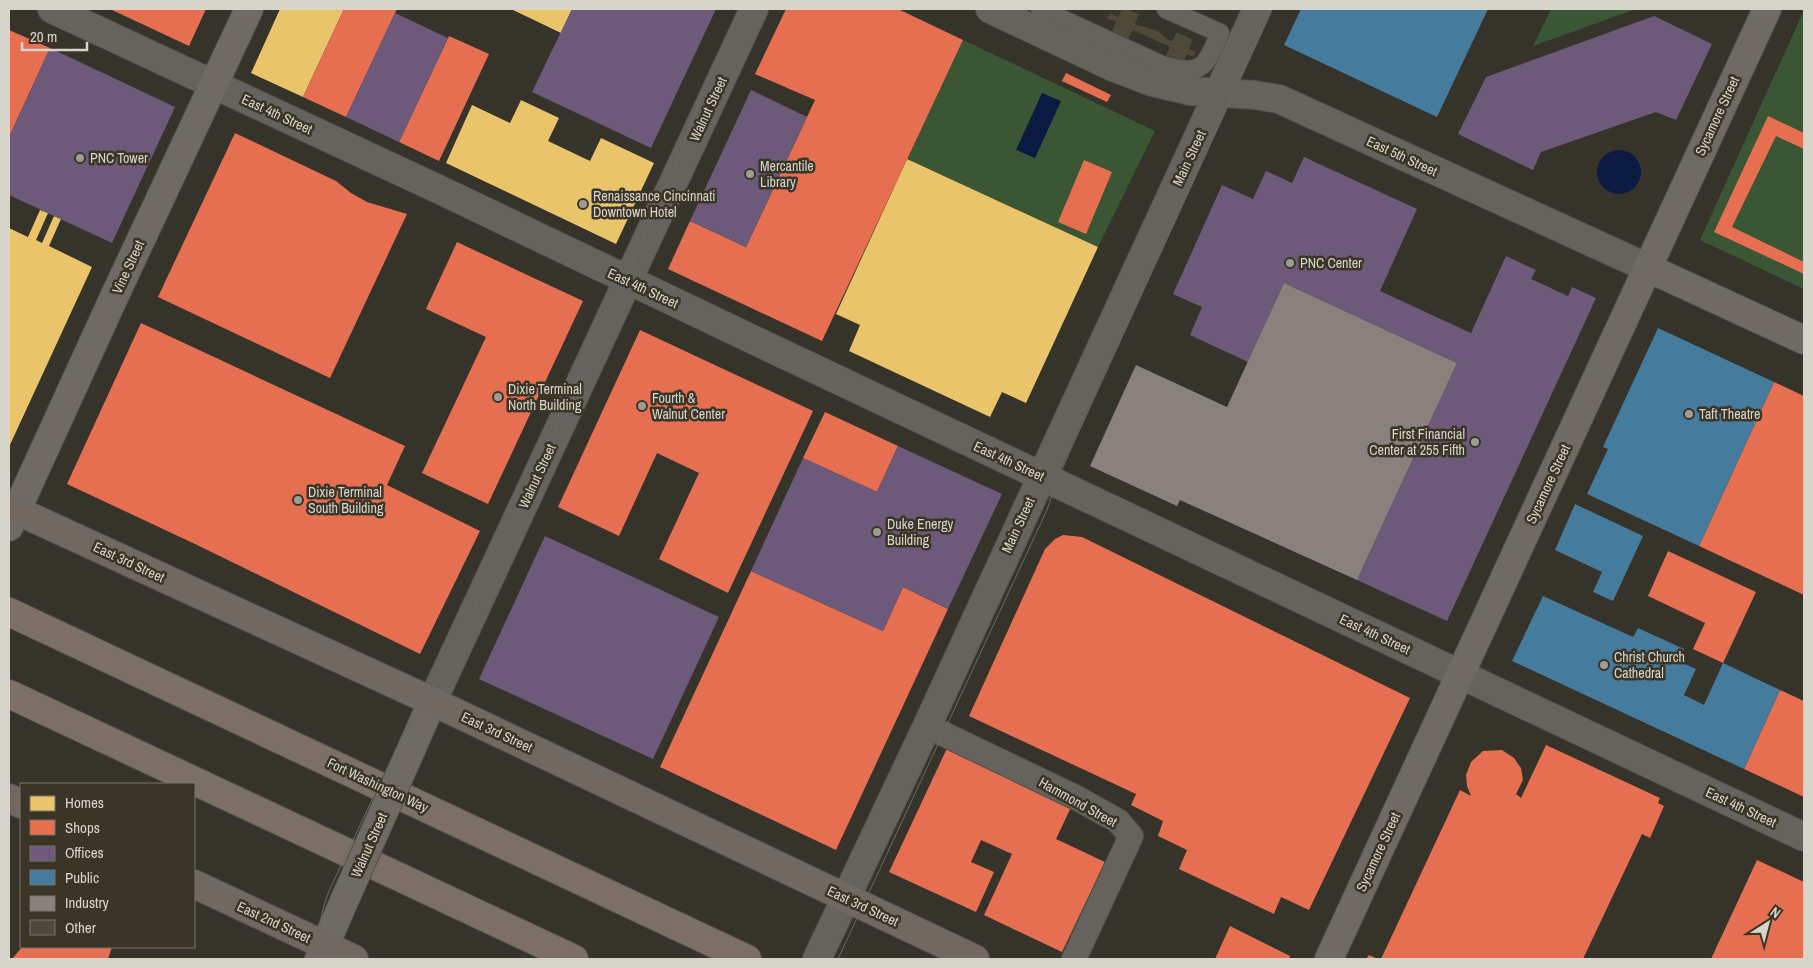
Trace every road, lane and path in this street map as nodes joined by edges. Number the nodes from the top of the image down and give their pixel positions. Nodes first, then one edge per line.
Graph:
1 (52, 9) edge
2 (249, 9) edge
3 (754, 9) edge
4 (990, 9) edge
5 (1040, 9) edge
6 (1166, 9) edge
7 (1258, 9) edge
8 (1767, 9) edge
9 (213, 85) junction
10 (1220, 93) junction
11 (1648, 268) junction
12 (628, 281) junction
13 (1804, 340) edge
14 (1041, 476) junction
15 (11, 515) edge
16 (9, 612) edge
17 (1460, 674) junction
18 (9, 694) edge
19 (432, 702) junction
20 (927, 726) junction
21 (1804, 837) edge
22 (195, 885) edge
23 (845, 898) junction
24 (322, 953) edge
25 (819, 956) edge
26 (354, 959) edge
27 (574, 959) edge
28 (748, 959) edge
29 (975, 959) edge
30 (1074, 959) edge
31 (1329, 959) edge

1 - 9 street, East 4th Street
2 - 9 main road, Vine Street
3 - 12 street, Walnut Street
4 - 10 street, East 5th Street
5 - 6 street
7 - 10 street, Main Street
8 - 11 main road, Sycamore Street
9 - 12 street, East 4th Street
9 - 15 main road, Vine Street
10 - 11 street, East 5th Street
10 - 14 street, Main Street
11 - 13 main road, East 5th Street
11 - 17 main road, Sycamore Street
12 - 14 street, East 4th Street
12 - 19 street, Walnut Street
14 - 17 street, East 4th Street
14 - 20 street, Main Street
15 - 19 main road, East 3rd Street
16 - 28 highway, Fort Washington Way
17 - 21 street, East 4th Street
17 - 31 main road, Sycamore Street
18 - 27 highway
19 - 23 main road, East 3rd Street
19 - 24 main road, Walnut Street, bridge
20 - 23 street, Main Street
20 - 30 street, Hammond Street
22 - 24 main road, East 2nd Street
23 - 25 street, Main Street
23 - 29 main road, East 3rd Street
24 - 26 main road, East 2nd Street

